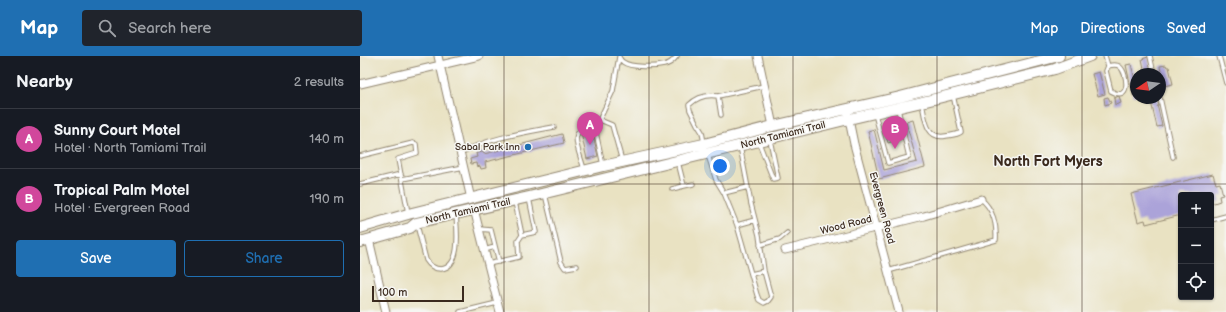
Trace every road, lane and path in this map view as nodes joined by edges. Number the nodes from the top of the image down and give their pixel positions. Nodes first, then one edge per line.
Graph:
1 (438, 56) edge
2 (479, 56) edge
3 (678, 56) edge
4 (758, 56) edge
5 (1090, 56) edge
6 (1104, 56) edge
7 (1150, 56) edge
8 (1219, 56) edge
9 (619, 57) edge
10 (1057, 57) edge
11 (440, 65) junction
12 (1022, 66) junction
13 (1108, 66) junction
14 (1153, 68) edge
15 (1029, 75) junction
16 (998, 83) junction
17 (1226, 83) edge
18 (360, 84) edge
19 (764, 86) junction
20 (953, 94) junction
21 (718, 96) junction
22 (922, 102) junction
23 (1161, 104) edge
24 (898, 107) junction
25 (875, 113) junction
26 (848, 114) junction
27 (721, 115) dead end
28 (600, 120) junction
29 (773, 126) junction
30 (554, 128) dead end
31 (594, 128) junction
32 (770, 139) junction
33 (759, 142) junction
34 (704, 144) junction
35 (740, 146) junction
36 (676, 150) junction
37 (460, 153) junction
38 (708, 154) junction
39 (360, 156) edge
40 (1173, 156) dead end
41 (643, 157) junction
42 (678, 161) junction
43 (622, 162) junction
44 (464, 166) junction
45 (603, 166) junction
46 (650, 168) junction
47 (585, 171) junction
48 (401, 176) junction
49 (616, 176) junction
50 (360, 184) edge
51 (693, 184) dead end
52 (684, 186) junction
53 (748, 187) junction
54 (672, 189) dead end
55 (545, 193) junction
56 (724, 194) junction
57 (529, 197) junction
58 (981, 200) joint
59 (514, 201) junction
60 (473, 204) junction
61 (456, 213) junction
62 (408, 214) junction
63 (1226, 216) edge
64 (437, 218) junction
65 (1214, 219) edge
66 (755, 220) junction
67 (416, 223) junction
68 (737, 225) junction
69 (360, 228) edge
70 (876, 228) junction
71 (479, 230) junction
72 (787, 232) dead end
73 (522, 235) junction
74 (364, 240) edge
75 (760, 245) junction
76 (495, 247) junction
77 (484, 250) junction
78 (785, 250) dead end
79 (499, 262) junction
80 (488, 264) junction
81 (577, 266) dead end
82 (888, 270) junction
83 (764, 271) junction
84 (751, 274) junction
85 (497, 303) junction
86 (386, 312) edge
87 (460, 312) edge
88 (500, 312) edge
89 (899, 312) edge

1 - 11 street
2 - 11 street
3 - 9 lane
4 - 19 street
5 - 15 main road, North Tamiami Trail
6 - 13 lane
7 - 14 lane
8 - 17 lane
9 - 28 lane
10 - 12 main road, North Tamiami Trail
10 - 15 main road
11 - 18 street
11 - 37 street
12 - 16 main road
12 - 26 main road, North Tamiami Trail
13 - 13 lane
15 - 16 main road, North Tamiami Trail
16 - 20 main road, North Tamiami Trail
19 - 21 lane
19 - 29 street
20 - 22 main road, North Tamiami Trail
20 - 22 lane
21 - 27 lane
21 - 34 lane
22 - 24 main road, North Tamiami Trail
23 - 40 lane
24 - 25 main road, North Tamiami Trail
24 - 25 lane
25 - 26 main road, North Tamiami Trail
26 - 29 main road, North Tamiami Trail
26 - 32 main road, North Tamiami Trail
26 - 70 street, Evergreen Road
28 - 31 lane
28 - 43 lane
29 - 34 main road, North Tamiami Trail
30 - 37 lane
31 - 45 lane
31 - 47 lane
32 - 33 main road, North Tamiami Trail
32 - 33 lane
33 - 35 main road, North Tamiami Trail
34 - 36 main road, North Tamiami Trail
35 - 38 main road, North Tamiami Trail
35 - 53 lane
36 - 41 main road, North Tamiami Trail
36 - 46 main road
37 - 44 street
38 - 42 main road, North Tamiami Trail
38 - 56 lane
39 - 48 lane
41 - 43 main road, North Tamiami Trail
41 - 49 main road
42 - 46 main road, North Tamiami Trail
42 - 52 lane
43 - 45 main road, North Tamiami Trail
44 - 48 lane
44 - 60 street
45 - 47 main road, North Tamiami Trail
46 - 49 main road, North Tamiami Trail
47 - 60 main road, North Tamiami Trail
48 - 50 lane
48 - 62 lane
49 - 55 main road, North Tamiami Trail
51 - 52 lane
52 - 54 lane
53 - 56 lane
53 - 66 lane
55 - 57 main road, North Tamiami Trail
55 - 81 lane
56 - 68 lane
57 - 59 main road, North Tamiami Trail
57 - 73 lane
58 - 70 street, Wood Road
58 - 82 lane
59 - 60 main road, North Tamiami Trail
59 - 73 lane
60 - 61 main road, North Tamiami Trail
60 - 62 main road, North Tamiami Trail
60 - 64 main road
60 - 71 street
61 - 64 main road, North Tamiami Trail
61 - 67 lane
62 - 69 main road, North Tamiami Trail
63 - 65 lane
64 - 67 main road, North Tamiami Trail
66 - 68 lane
66 - 75 lane
67 - 74 main road, North Tamiami Trail
68 - 84 lane
70 - 78 street, Wood Road
70 - 82 street, Evergreen Road
71 - 76 lane
71 - 77 street
72 - 75 lane
73 - 79 lane
74 - 86 street
75 - 83 lane
76 - 77 lane
76 - 79 lane
77 - 80 street
79 - 80 lane
80 - 85 street
82 - 89 street, Evergreen Road
83 - 84 lane
83 - 84 lane
85 - 87 lane
85 - 88 street

